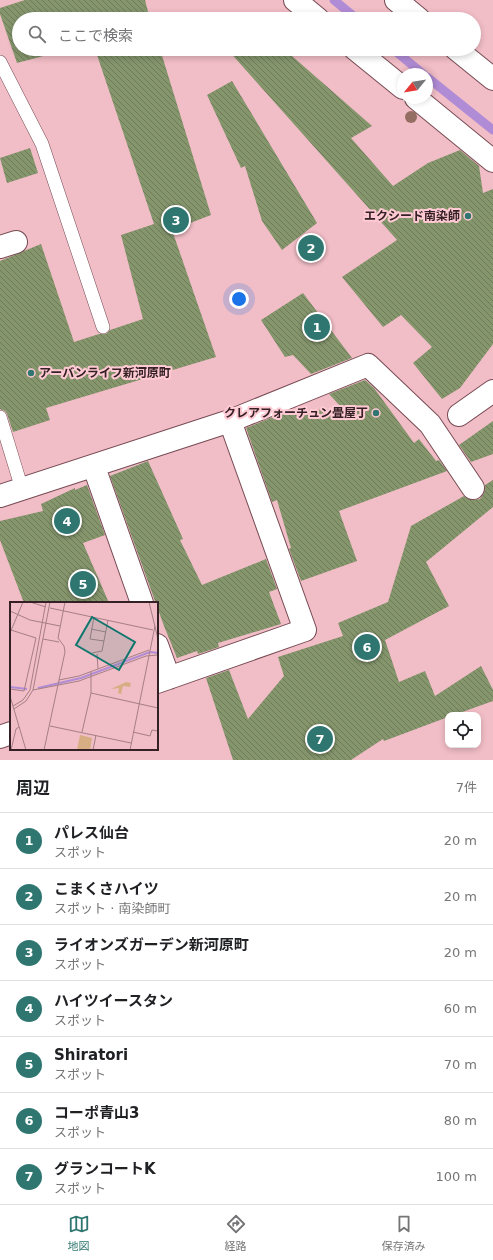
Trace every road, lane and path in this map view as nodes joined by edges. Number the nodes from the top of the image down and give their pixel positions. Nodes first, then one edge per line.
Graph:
1 (295, 0) edge
2 (396, 0) edge
3 (310, 12) edge
4 (411, 12) edge
5 (364, 56) edge
6 (465, 56) edge
7 (0, 62) edge
8 (493, 79) edge
9 (397, 83) edge
10 (423, 104) edge
11 (493, 161) edge
12 (103, 327) dead end
13 (493, 391) edge
14 (459, 415) dead end
15 (0, 417) edge
16 (230, 421) junction
17 (94, 467) junction
18 (473, 488) dead end
19 (22, 489) junction
20 (0, 496) edge
21 (142, 602) edge
22 (158, 651) edge
23 (163, 680) edge
24 (10, 733) edge
25 (0, 737) edge

1 - 3 street
2 - 4 street
5 - 9 street
6 - 8 street
7 - 12 lane
10 - 11 street
13 - 14 street
15 - 19 lane
16 - 17 street
16 - 18 street
16 - 23 street
17 - 19 street
17 - 21 street
19 - 20 street
22 - 23 street
24 - 25 street

